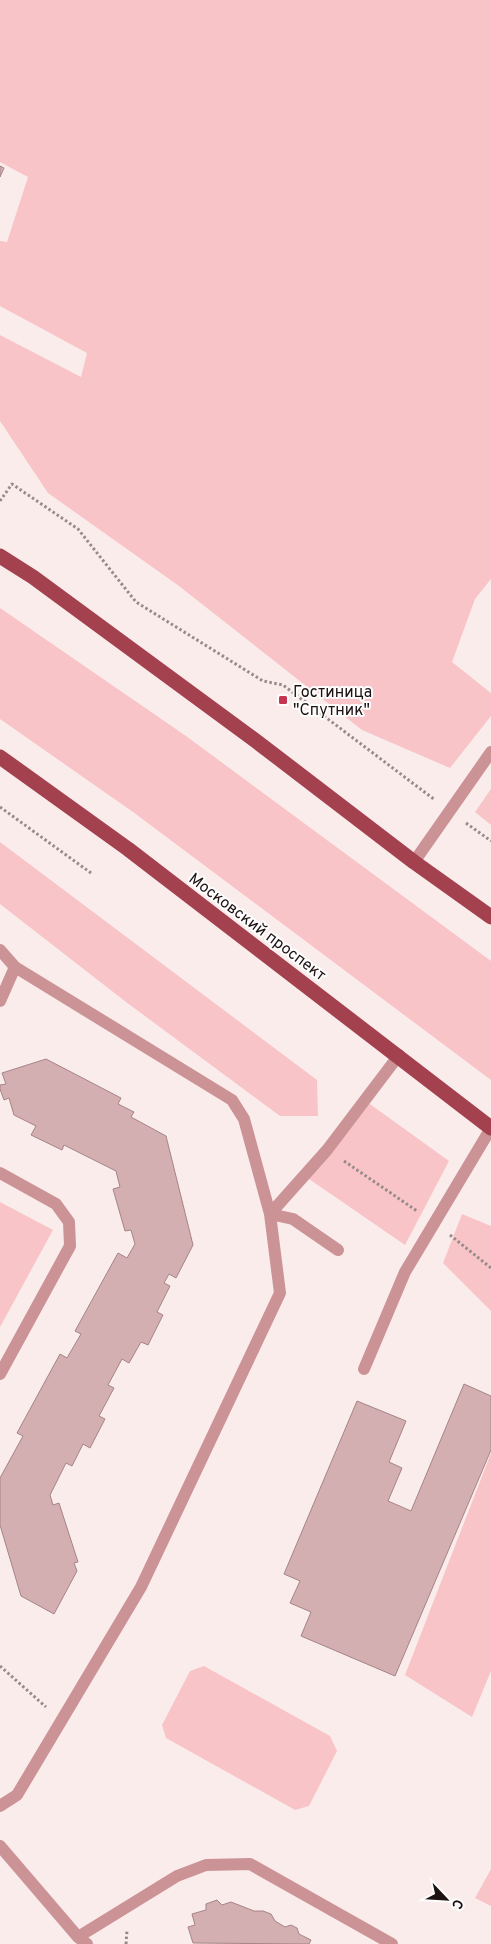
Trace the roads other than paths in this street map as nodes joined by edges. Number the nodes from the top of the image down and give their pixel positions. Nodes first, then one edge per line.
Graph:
1 (0, 556) edge
2 (491, 752) edge
3 (0, 757) edge
4 (414, 862) junction
5 (491, 917) edge
6 (0, 950) edge
7 (15, 967) junction
8 (0, 1001) edge
9 (398, 1055) junction
10 (491, 1128) edge
11 (0, 1173) edge
12 (270, 1214) junction
13 (338, 1250) dead end
14 (364, 1369) dead end
15 (0, 1374) edge
16 (0, 1806) edge
17 (0, 1846) edge
18 (83, 1940) edge
19 (392, 1944) edge

1 - 4 main road
2 - 4 lane
3 - 9 main road, Московский проспект
4 - 5 main road
6 - 7 lane
7 - 8 lane
7 - 12 lane
9 - 10 main road, Московский проспект
9 - 12 lane
10 - 14 lane
11 - 15 lane
12 - 13 lane
12 - 16 lane
17 - 18 lane
18 - 19 lane

